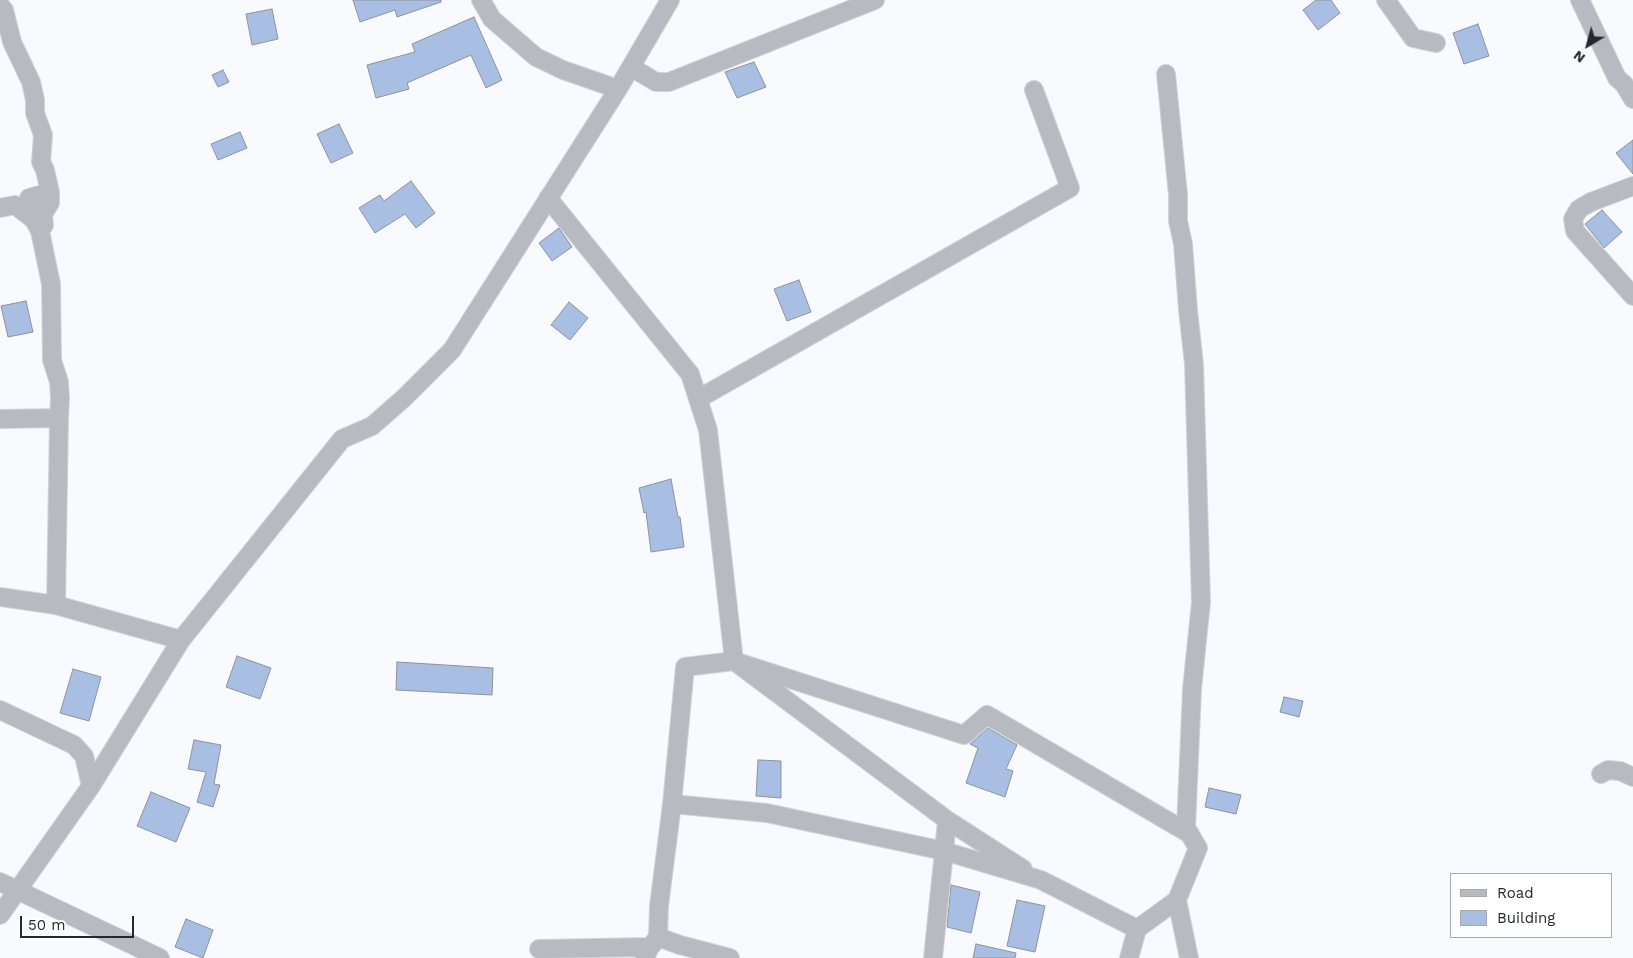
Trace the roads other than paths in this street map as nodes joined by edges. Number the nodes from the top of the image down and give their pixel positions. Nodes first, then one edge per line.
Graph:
1 (481, 0) edge
2 (670, 0) edge
3 (875, 0) edge
4 (1386, 0) edge
5 (1580, 0) edge
6 (0, 5) edge
7 (1436, 43) dead end
8 (631, 67) junction
9 (1166, 74) dead end
10 (618, 88) junction
11 (1034, 90) dead end
12 (1633, 99) edge
13 (1633, 186) edge
14 (50, 192) junction
15 (548, 198) junction
16 (0, 208) edge
17 (29, 216) junction
18 (40, 231) junction
19 (1633, 296) edge
20 (698, 399) junction
21 (59, 418) junction
22 (0, 419) edge
23 (0, 596) edge
24 (56, 605) junction
25 (181, 640) junction
26 (734, 661) junction
27 (0, 710) edge
28 (1600, 774) dead end
29 (1633, 777) edge
30 (91, 786) junction
31 (672, 804) junction
32 (947, 820) junction
33 (1190, 834) junction
34 (944, 851) junction
35 (1041, 880) junction
36 (0, 882) edge
37 (17, 891) junction
38 (1178, 900) junction
39 (0, 915) edge
40 (1137, 929) junction
41 (651, 948) edge
42 (539, 950) dead end
43 (160, 958) edge
44 (730, 958) edge
45 (933, 958) edge
46 (1129, 958) edge
47 (1188, 958) edge

1 - 10 street
2 - 8 street
3 - 8 street
4 - 7 street
5 - 12 street
6 - 14 street
8 - 10 street
9 - 33 street
10 - 15 street
11 - 20 street
13 - 19 street
14 - 17 street
14 - 18 street
15 - 20 street
15 - 25 street
16 - 17 street
17 - 18 street
18 - 21 street
20 - 26 street
21 - 22 street
21 - 24 street
23 - 24 street
24 - 25 street
25 - 30 street
26 - 31 street
26 - 32 street
26 - 33 street
27 - 30 street
28 - 29 street
30 - 37 street
31 - 34 street
31 - 41 street
32 - 34 street
32 - 35 street
33 - 38 street
34 - 35 street
34 - 45 street
35 - 40 street
36 - 37 street
37 - 39 street
37 - 43 street
38 - 40 street
38 - 47 street
40 - 46 street
41 - 42 street
41 - 44 street

